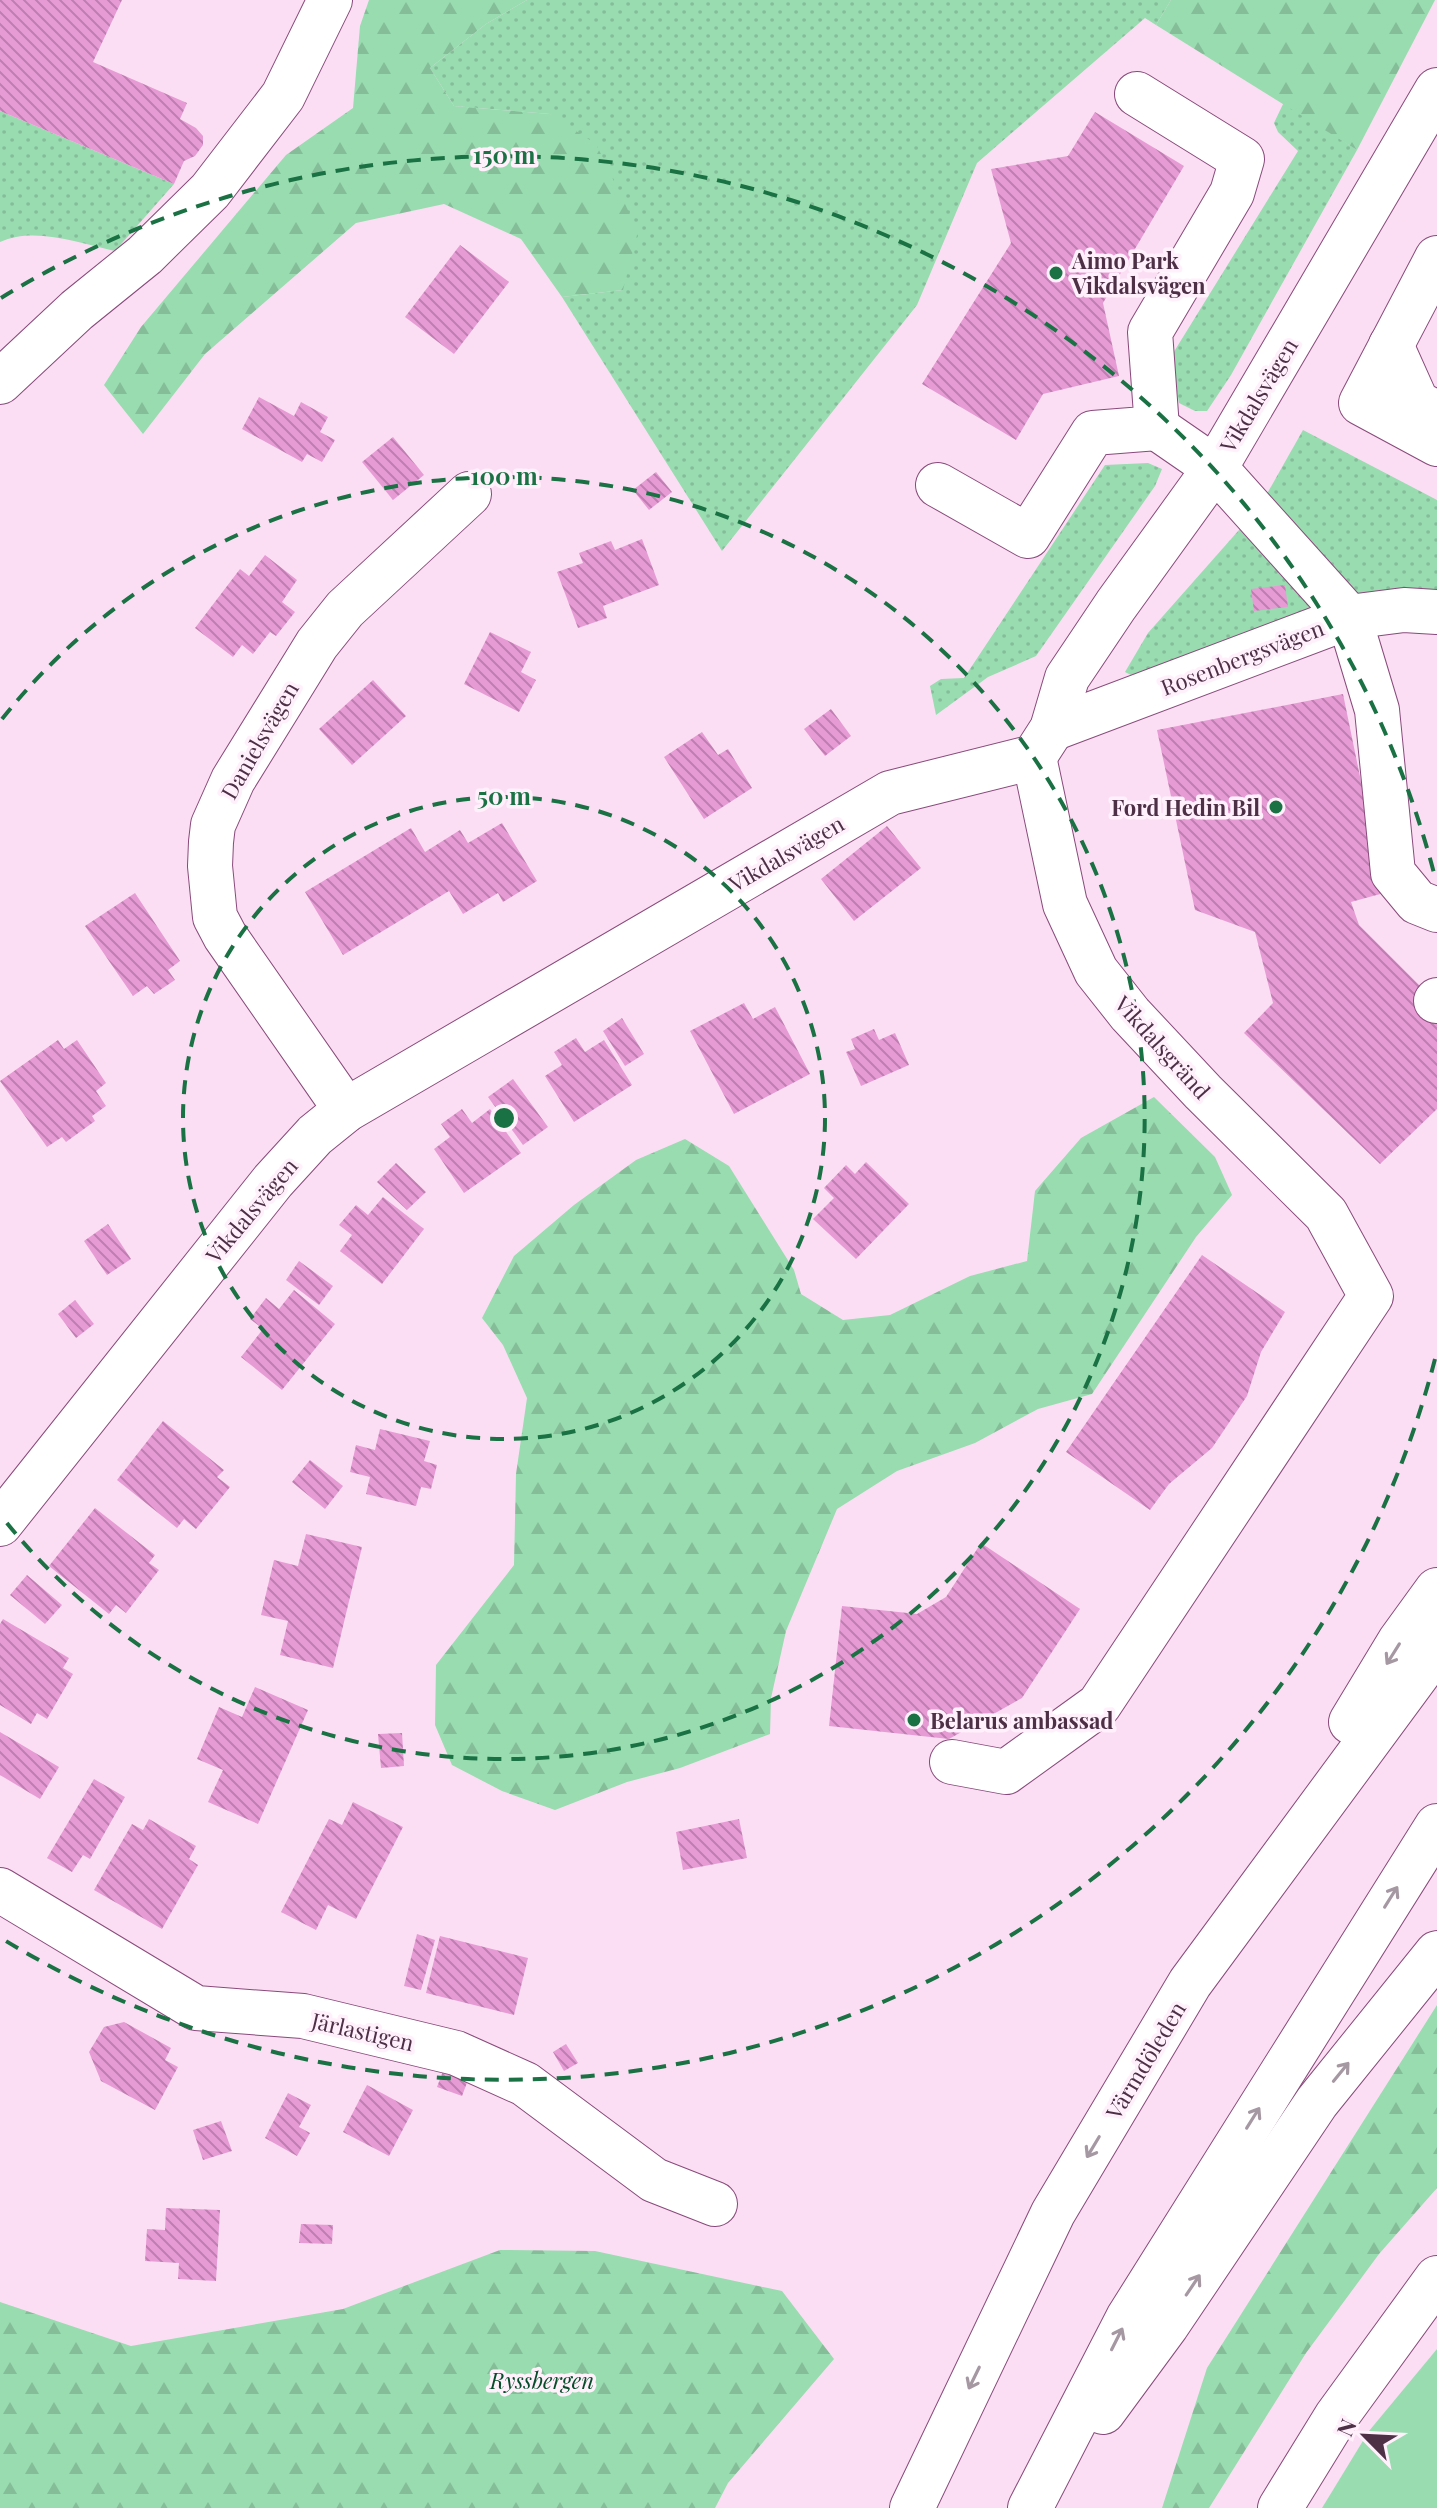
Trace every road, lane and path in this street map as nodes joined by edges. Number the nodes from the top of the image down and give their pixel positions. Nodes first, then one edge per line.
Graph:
1 (330, 0) edge
2 (1437, 90) edge
3 (1137, 94) dead end
4 (1424, 151) edge
5 (1437, 258) edge
6 (1391, 345) junction
7 (0, 382) edge
8 (1437, 413) edge
9 (1157, 428) junction
10 (1437, 444) edge
11 (1215, 468) junction
12 (938, 485) dead end
13 (469, 494) dead end
14 (1437, 612) edge
15 (1349, 617) junction
16 (1043, 743) junction
17 (1437, 910) edge
18 (346, 1110) junction
19 (0, 1524) edge
20 (1437, 1590) edge
21 (1437, 1648) edge
22 (952, 1762) dead end
23 (1437, 1826) edge
24 (0, 1890) edge
25 (1437, 1953) edge
26 (1190, 1983) junction
27 (715, 2204) dead end
28 (1437, 2278) edge
29 (912, 2508) edge
30 (1032, 2508) edge
31 (1280, 2508) edge

1 - 7 main road
2 - 4 main road, Vikdalsvägen
3 - 9 main road
4 - 11 main road, Vikdalsvägen
5 - 6 main road
6 - 8 main road
6 - 10 main road
9 - 11 main road
9 - 12 main road
11 - 15 main road
11 - 16 main road, Vikdalsvägen
13 - 18 main road, Danielsvägen
14 - 15 main road, Rosenbergsvägen
15 - 16 main road, Rosenbergsvägen
15 - 17 main road
16 - 18 main road, Vikdalsvägen
16 - 22 main road, Vikdalsgränd
18 - 19 main road, Vikdalsvägen
20 -> 26 main road
21 - 26 main road, Värmdöleden
30 -> 23 main road
24 - 27 main road, Järlastigen
30 -> 25 main road
26 -> 29 main road, Värmdöleden
28 - 31 main road

